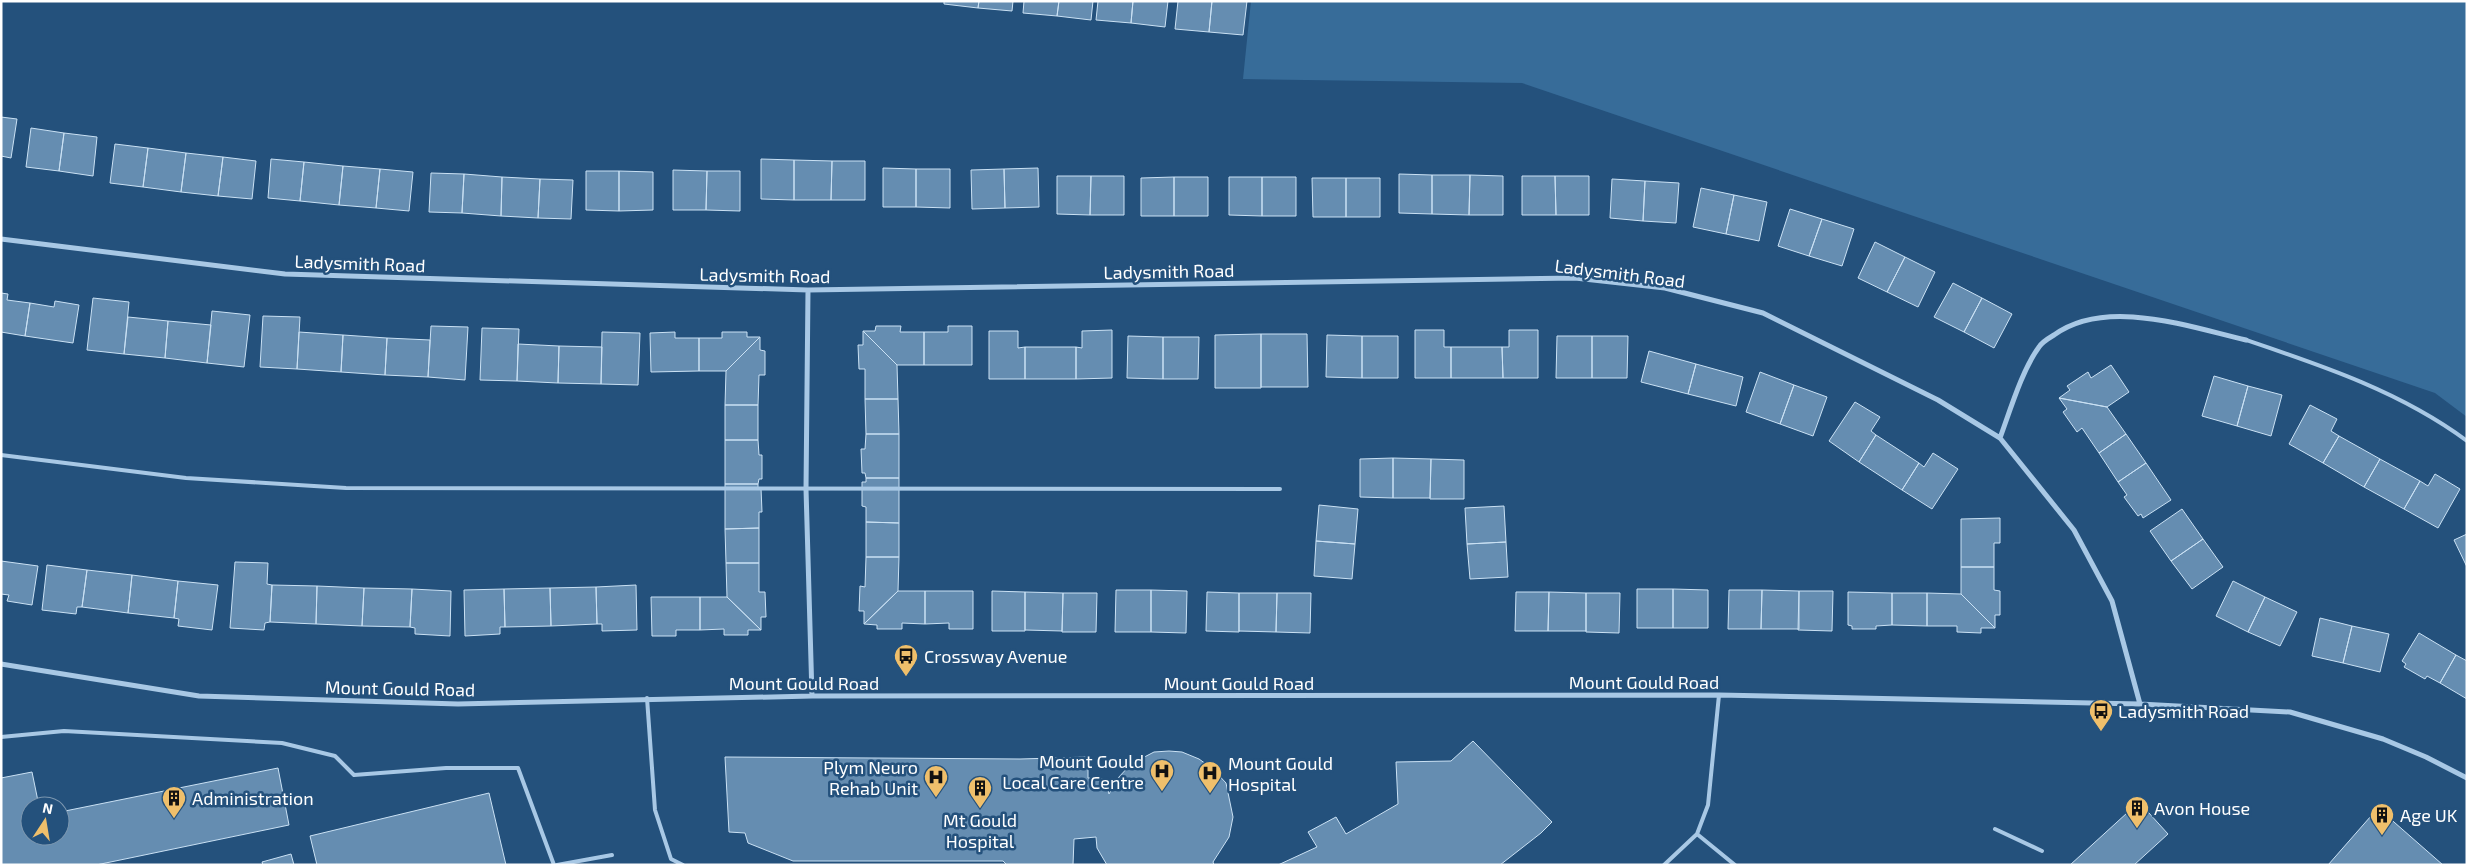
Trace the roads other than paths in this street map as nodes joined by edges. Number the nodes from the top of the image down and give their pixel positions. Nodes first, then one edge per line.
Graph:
1 (1, 239) edge
2 (808, 290) junction
3 (2246, 340) joint
4 (2000, 438) junction
5 (2467, 441) edge
6 (1, 455) edge
7 (806, 489) junction
8 (1280, 489) dead end
9 (1, 664) edge
10 (1719, 695) junction
11 (812, 696) junction
12 (647, 698) junction
13 (2140, 704) junction
14 (1, 737) edge
15 (2467, 778) edge
16 (1995, 829) dead end
17 (1697, 834) junction
18 (2042, 851) dead end
19 (612, 855) dead end
20 (671, 859) junction
21 (556, 865) edge
22 (672, 865) edge
23 (683, 865) edge
24 (1664, 865) edge
25 (1735, 865) edge

1 - 2 street, Ladysmith Road
2 - 4 street, Ladysmith Road
2 - 7 street
3 - 4 street
3 - 5 lane
4 - 13 street, Ladysmith Road
6 - 7 lane
7 - 8 lane
7 - 11 street
9 - 12 street, Mount Gould Road
10 - 11 street, Mount Gould Road
10 - 13 street, Mount Gould Road
10 - 17 lane
11 - 12 street, Mount Gould Road
12 - 20 lane
13 - 15 street, Mount Gould Road
14 - 21 lane
16 - 18 lane
17 - 24 lane
17 - 25 lane
19 - 21 lane
20 - 22 lane
20 - 23 lane

